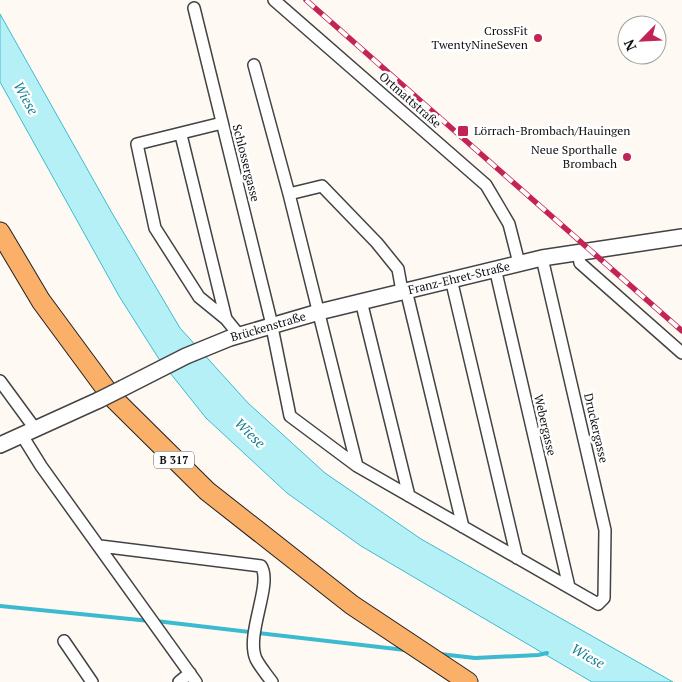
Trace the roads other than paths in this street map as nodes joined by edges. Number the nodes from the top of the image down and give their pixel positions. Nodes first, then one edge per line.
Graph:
1 (274, 0) edge
2 (194, 8) dead end
3 (254, 66) dead end
4 (222, 124) junction
5 (181, 135) junction
6 (289, 194) junction
7 (0, 232) edge
8 (682, 237) edge
9 (578, 253) junction
10 (542, 258) junction
11 (519, 263) junction
12 (495, 268) junction
13 (451, 279) junction
14 (404, 291) junction
15 (361, 301) junction
16 (320, 312) junction
17 (226, 319) junction
18 (272, 329) junction
19 (235, 336) junction
20 (682, 353) edge
21 (0, 381) edge
22 (29, 434) junction
23 (0, 446) edge
24 (357, 466) junction
25 (409, 496) junction
26 (463, 527) junction
27 (100, 546) junction
28 (517, 558) junction
29 (569, 588) junction
30 (64, 641) dead end
31 (193, 678) edge
32 (87, 680) edge
33 (178, 682) edge
34 (272, 682) edge
35 (468, 682) edge

1 - 11 street, Ortmattstraße
2 - 4 street, Schlossergasse
3 - 6 street
4 - 5 street
4 - 18 street, Schlossergasse
5 - 17 street
5 - 17 street
6 - 14 street, Franz-Ehret-Straße
6 - 16 street
7 - 35 main road, B 317
8 - 9 street, Franz-Ehret-Straße
9 - 10 street, Franz-Ehret-Straße
9 - 20 street
10 - 11 street, Franz-Ehret-Straße
10 - 29 street, Druckergasse
11 - 12 street, Franz-Ehret-Straße
12 - 13 street, Franz-Ehret-Straße
12 - 29 street, Webergasse
13 - 14 street, Franz-Ehret-Straße
13 - 28 street
14 - 15 street, Brückenstraße
14 - 26 street
15 - 16 street, Brückenstraße
15 - 25 street
16 - 18 street, Brückenstraße
16 - 24 street
17 - 19 street
18 - 19 street, Brückenstraße
18 - 24 street, Schlossergasse
19 - 22 street, Brückenstraße, bridge
21 - 22 street
22 - 23 street
22 - 27 street
24 - 25 street
25 - 26 street
26 - 28 street
27 - 31 street
27 - 34 street
28 - 29 street
30 - 32 street
31 - 33 street

